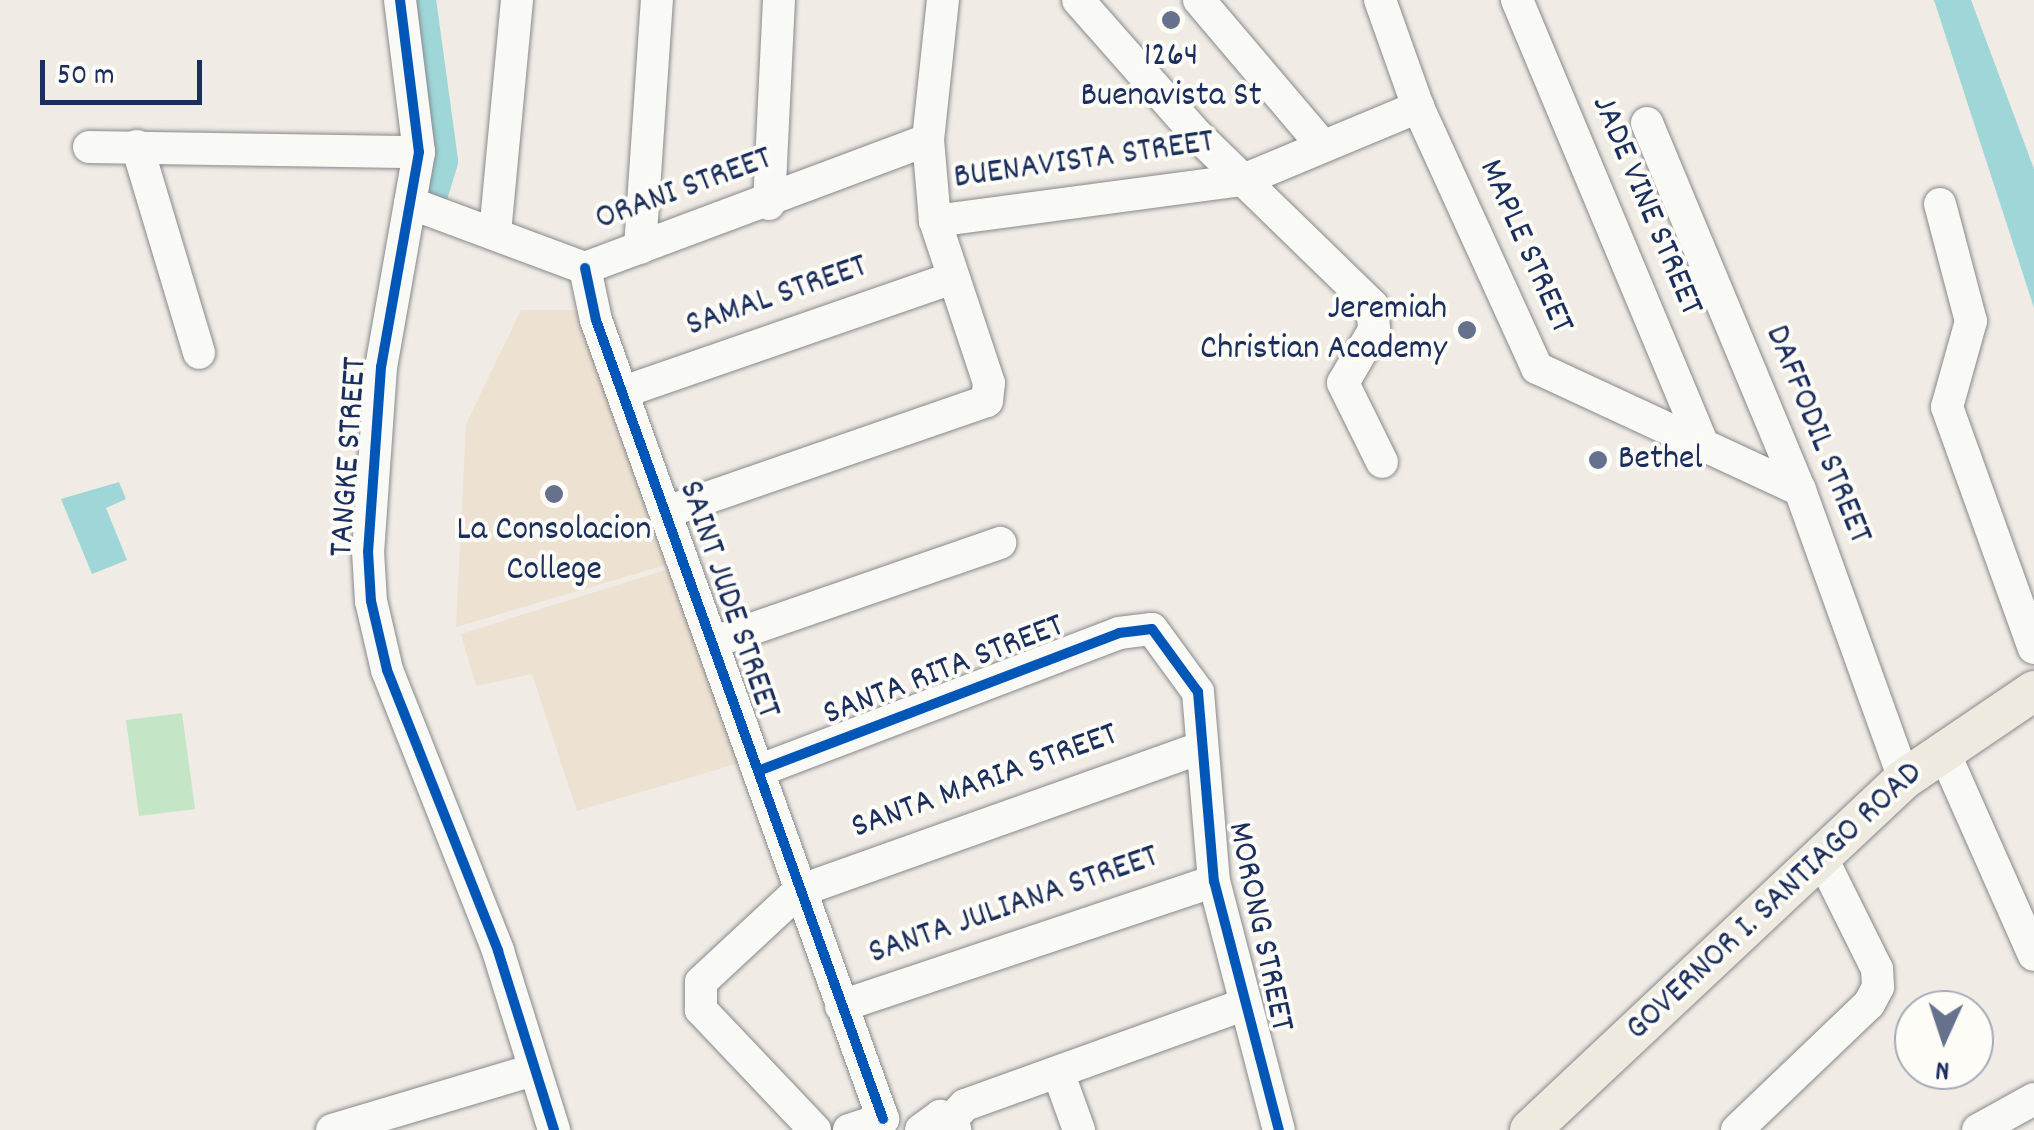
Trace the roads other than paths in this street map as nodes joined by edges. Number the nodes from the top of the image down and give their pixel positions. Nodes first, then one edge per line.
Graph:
1 (400, 0) edge
2 (516, 0) edge
3 (657, 0) edge
4 (779, 0) edge
5 (943, 0) edge
6 (1078, 0) edge
7 (1198, 0) edge
8 (1380, 0) edge
9 (1517, 0) edge
10 (1418, 107) junction
11 (1647, 123) dead end
12 (928, 140) junction
13 (1322, 144) junction
14 (137, 146) junction
15 (89, 148) dead end
16 (419, 152) junction
17 (1243, 180) junction
18 (410, 203) junction
19 (769, 204) junction
20 (1940, 204) dead end
21 (936, 221) junction
22 (494, 233) junction
23 (640, 248) junction
24 (584, 268) junction
25 (953, 278) junction
26 (199, 353) dead end
27 (626, 392) junction
28 (1702, 444) junction
29 (1382, 462) dead end
30 (1800, 490) junction
31 (668, 511) junction
32 (1000, 542) dead end
33 (1152, 629) joint
34 (714, 642) junction
35 (2034, 648) edge
36 (2026, 706) edge
37 (1198, 749) junction
38 (1944, 750) junction
39 (758, 772) junction
40 (1904, 779) junction
41 (1820, 854) junction
42 (1214, 881) junction
43 (799, 891) junction
44 (2034, 955) edge
45 (1243, 1005) junction
46 (840, 1006) junction
47 (532, 1070) junction
48 (1058, 1072) junction
49 (2034, 1099) edge
50 (883, 1118) junction
51 (937, 1127) edge
52 (332, 1130) edge
53 (554, 1130) edge
54 (815, 1130) edge
55 (849, 1130) edge
56 (1079, 1130) edge
57 (1279, 1130) edge
58 (1530, 1130) edge
59 (1737, 1130) edge
60 (1978, 1130) edge

1 - 16 street, TANGKE STREET
2 - 22 street
3 - 23 street
4 - 19 street
5 - 12 street
6 - 17 street, BUENAVISTA STREET
7 - 13 street
8 - 10 street, MAPLE STREET
9 - 28 street, JADE VINE STREET
10 - 13 street, BUENAVISTA STREET
10 - 28 street, MAPLE STREET
11 - 30 street, DAFFODIL STREET
12 - 19 street, ORANI STREET
12 - 21 street
13 - 17 street, BUENAVISTA STREET
14 - 15 street
14 - 16 street
14 - 26 street
16 - 18 street, TANGKE STREET
17 - 21 street, BUENAVISTA STREET
17 - 29 street
18 - 22 street, ORANI STREET
18 - 47 street, TANGKE STREET
19 - 23 street, ORANI STREET
20 - 35 street
21 - 25 street
22 - 24 street, ORANI STREET
23 - 24 street, ORANI STREET
24 - 27 street, SAINT JUDE STREET
25 - 27 street, SAMAL STREET
25 - 31 street
27 - 31 street, SAINT JUDE STREET
28 - 30 street, MAPLE STREET
30 - 40 street, DAFFODIL STREET
31 - 34 street, SAINT JUDE STREET
32 - 34 street
33 - 37 street, MORONG STREET
33 - 39 street, SANTA RITA STREET
34 - 39 street, SAINT JUDE STREET
36 - 38 main road, GOVERNOR I. SANTIAGO ROAD
37 - 42 street, MORONG STREET
37 - 43 street, SANTA MARIA STREET
38 - 40 main road, GOVERNOR I. SANTIAGO ROAD
38 - 44 street
39 - 43 street, SAINT JUDE STREET
40 - 41 main road, GOVERNOR I. SANTIAGO ROAD
41 - 58 main road, GOVERNOR I. SANTIAGO ROAD
41 - 59 street
42 - 45 street, MORONG STREET
42 - 46 street, SANTA JULIANA STREET
43 - 46 street, SAINT JUDE STREET
43 - 54 street
45 - 48 street
45 - 57 street, MORONG STREET
46 - 50 street, SAINT JUDE STREET
47 - 52 street
47 - 53 street, TANGKE STREET
48 - 51 street
48 - 56 street
49 - 60 street
50 - 51 street
50 - 55 street

